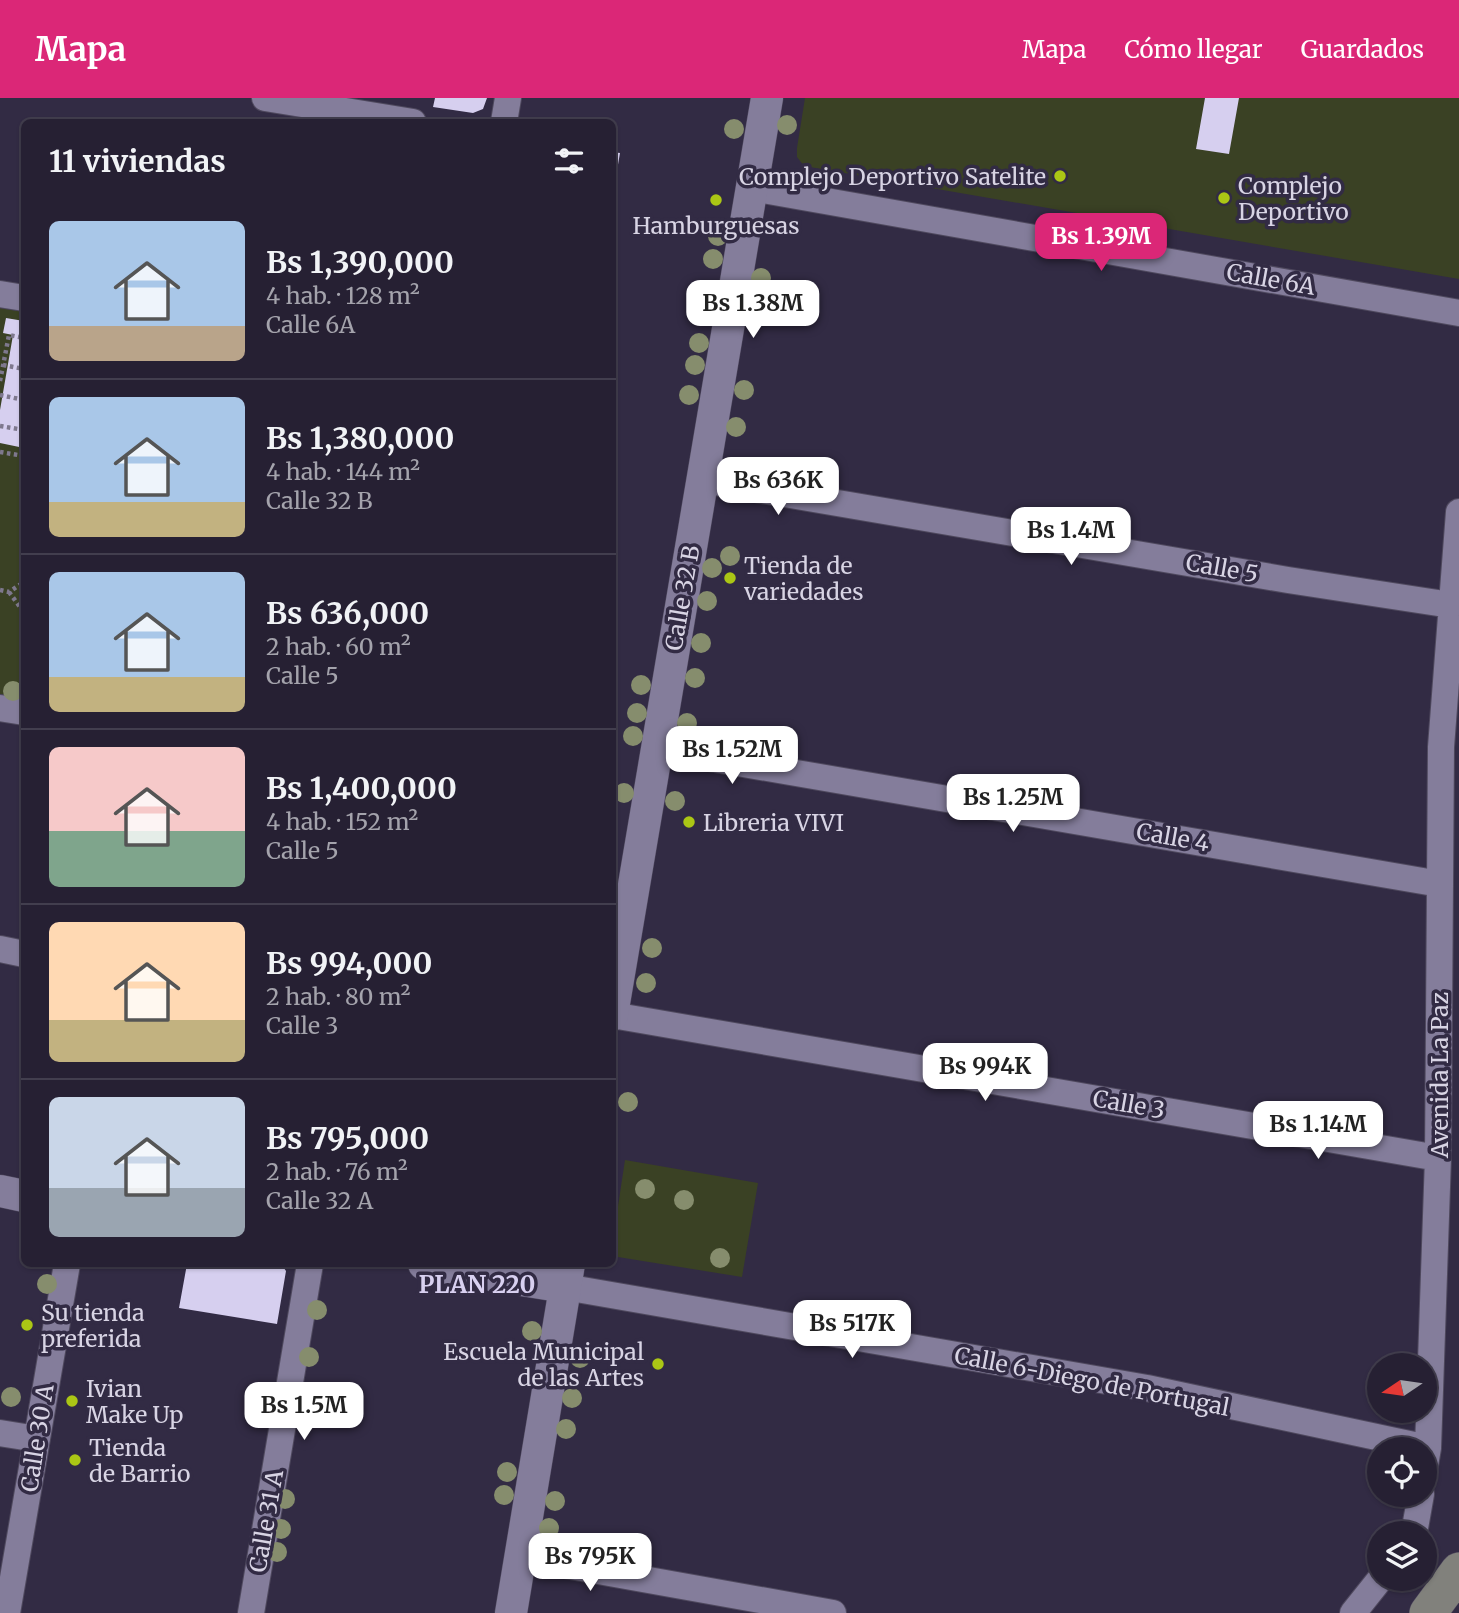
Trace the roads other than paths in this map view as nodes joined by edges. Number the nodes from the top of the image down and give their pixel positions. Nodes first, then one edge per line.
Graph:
1 (265, 98) edge
2 (508, 98) edge
3 (767, 98) edge
4 (261, 119) edge
5 (394, 119) edge
6 (504, 119) edge
7 (752, 188) junction
8 (0, 294) edge
9 (21, 298) edge
10 (1459, 313) edge
11 (703, 480) junction
12 (1459, 512) edge
13 (1451, 606) junction
14 (0, 708) edge
15 (21, 712) edge
16 (657, 749) junction
17 (1440, 884) junction
18 (0, 950) edge
19 (21, 954) edge
20 (616, 991) edge
21 (616, 1016) edge
22 (1438, 1158) junction
23 (0, 1191) edge
24 (21, 1195) edge
25 (66, 1267) edge
26 (309, 1267) edge
27 (463, 1267) edge
28 (567, 1275) edge
29 (0, 1433) edge
30 (1427, 1437) edge
31 (37, 1439) junction
32 (1367, 1445) edge
33 (520, 1557) junction
34 (1459, 1571) edge
35 (1371, 1591) edge
36 (7, 1613) edge
37 (251, 1613) edge
38 (511, 1613) edge
39 (834, 1613) edge
40 (1353, 1613) edge
41 (1428, 1613) edge

1 - 4 street
1 - 5 street
2 - 6 street
3 - 7 street, Calle 32 B
7 - 10 street, Calle 6A
7 - 11 street, Calle 32 B
8 - 9 street
11 - 13 street, Calle 5
11 - 16 street, Calle 32 B
12 - 13 street, Avenida La Paz
13 - 17 street, Avenida La Paz
14 - 15 street
16 - 17 street, Calle 4
16 - 20 street, Calle 32 B
17 - 22 street, Avenida La Paz
18 - 19 street
21 - 22 street, Calle 3
22 - 30 street, Avenida La Paz
23 - 24 street
25 - 31 street, Calle 30 A
26 - 37 street, Calle 31 A
27 - 28 street, Calle 6-Diego de Portugal
28 - 32 street, Calle 6-Diego de Portugal
28 - 33 street
29 - 31 street
31 - 36 street, Calle 30 A
33 - 38 street
33 - 39 street
34 - 41 main road
35 - 40 street

